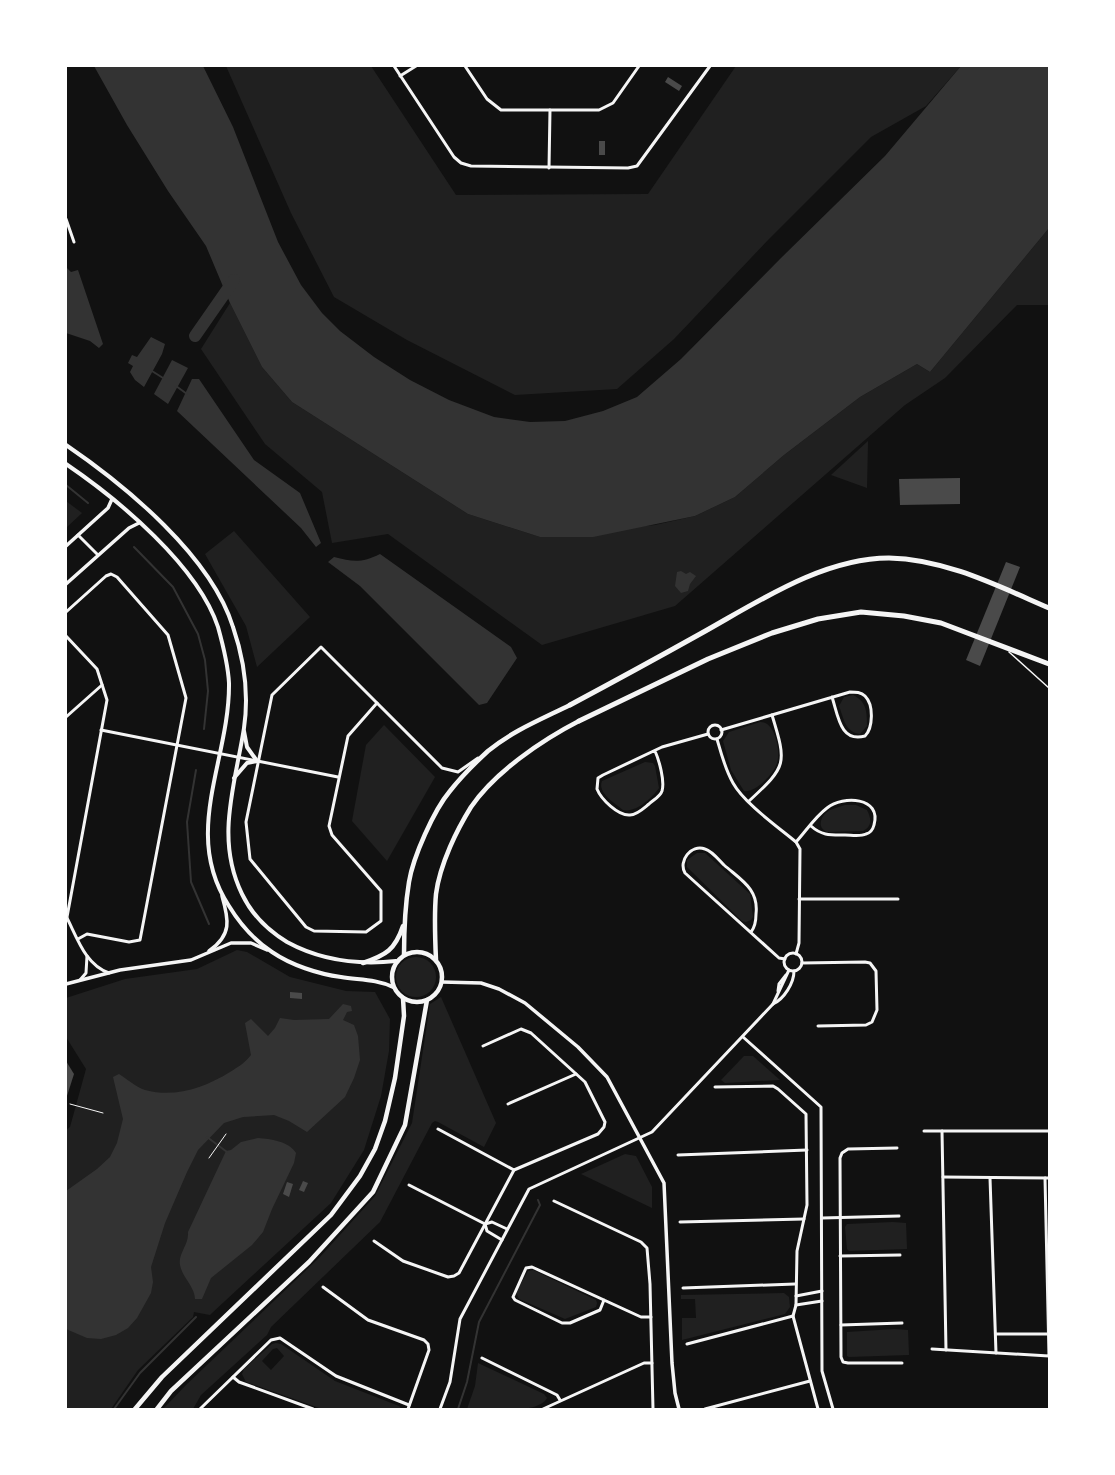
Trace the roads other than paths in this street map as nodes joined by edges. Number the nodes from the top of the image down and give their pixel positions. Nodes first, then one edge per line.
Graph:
1 (394, 66) edge
2 (416, 66) edge
3 (466, 66) edge
4 (638, 66) edge
5 (710, 66) edge
6 (400, 76) junction
7 (550, 110) junction
8 (549, 168) junction
9 (66, 220) edge
10 (74, 242) dead end
11 (66, 445) edge
12 (66, 464) edge
13 (112, 499) junction
14 (139, 523) junction
15 (78, 535) junction
16 (66, 546) edge
17 (98, 555) junction
18 (66, 584) edge
19 (1049, 608) edge
20 (66, 612) edge
21 (66, 636) edge
22 (1005, 648) junction
23 (1049, 664) edge
24 (102, 685) junction
25 (1049, 688) edge
26 (832, 697) junction
27 (378, 703) junction
28 (570, 705) joint
29 (772, 715) junction
30 (66, 718) edge
31 (580, 721) joint
32 (244, 727) junction
33 (101, 730) junction
34 (721, 730) junction
35 (708, 734) junction
36 (717, 739) junction
37 (178, 745) junction
38 (488, 751) junction
39 (655, 751) junction
40 (220, 753) junction
41 (238, 757) junction
42 (258, 761) junction
43 (338, 777) junction
44 (234, 779) junction
45 (749, 801) junction
46 (811, 826) junction
47 (796, 842) junction
48 (222, 896) junction
49 (799, 899) junction
50 (898, 899) dead end
51 (66, 917) edge
52 (404, 922) junction
53 (750, 932) junction
54 (78, 939) junction
55 (272, 952) junction
56 (796, 954) junction
57 (404, 955) junction
58 (87, 956) junction
59 (202, 956) junction
60 (785, 959) junction
61 (436, 960) junction
62 (396, 962) junction
63 (363, 963) junction
64 (802, 963) junction
65 (789, 970) junction
66 (794, 971) junction
67 (109, 972) junction
68 (80, 981) junction
69 (442, 982) junction
70 (66, 984) edge
71 (393, 987) junction
72 (403, 998) junction
73 (426, 1000) junction
74 (773, 1004) junction
75 (818, 1026) dead end
76 (742, 1037) junction
77 (483, 1046) dead end
78 (576, 1074) junction
79 (715, 1087) dead end
80 (508, 1104) dead end
81 (438, 1129) dead end
82 (924, 1131) dead end
83 (942, 1131) junction
84 (1049, 1131) edge
85 (639, 1138) junction
86 (897, 1148) dead end
87 (807, 1150) junction
88 (678, 1154) dead end
89 (514, 1170) junction
90 (943, 1177) junction
91 (990, 1178) junction
92 (1047, 1178) edge
93 (409, 1185) dead end
94 (554, 1201) dead end
95 (899, 1216) dead end
96 (822, 1218) junction
97 (840, 1218) junction
98 (804, 1219) junction
99 (680, 1222) dead end
100 (485, 1224) junction
101 (507, 1229) junction
102 (1048, 1232) edge
103 (502, 1240) junction
104 (374, 1241) dead end
105 (900, 1255) dead end
106 (840, 1256) junction
107 (795, 1284) junction
108 (323, 1287) dead end
109 (683, 1288) dead end
110 (822, 1291) junction
111 (796, 1296) junction
112 (1048, 1296) edge
113 (604, 1300) junction
114 (822, 1301) junction
115 (796, 1305) junction
116 (793, 1316) junction
117 (651, 1317) junction
118 (902, 1323) dead end
119 (841, 1325) junction
120 (996, 1334) junction
121 (1048, 1334) edge
122 (687, 1344) dead end
123 (932, 1349) dead end
124 (946, 1350) junction
125 (996, 1353) junction
126 (1049, 1356) edge
127 (482, 1358) dead end
128 (652, 1363) junction
129 (902, 1363) dead end
130 (233, 1377) junction
131 (810, 1380) junction
132 (560, 1400) junction
133 (409, 1405) junction
134 (135, 1409) edge
135 (157, 1409) edge
136 (200, 1409) edge
137 (313, 1409) edge
138 (408, 1409) edge
139 (440, 1409) edge
140 (543, 1409) edge
141 (653, 1409) edge
142 (679, 1409) edge
143 (705, 1409) edge
144 (818, 1409) edge
145 (833, 1409) edge

1 - 6 street
2 - 6 street
3 - 7 street
4 - 7 street
5 - 8 street
6 - 8 street
7 - 8 street
9 - 10 street
11 - 32 main road
12 - 13 main road
13 - 14 main road
13 - 15 street
14 - 17 street
14 - 40 main road
15 - 16 street
15 - 17 street
17 - 18 street
19 - 28 highway
20 - 37 street
21 - 24 street
22 - 23 highway
22 - 25 lane
22 - 31 highway
24 - 30 street
24 - 33 street
26 - 26 street
26 - 29 street
27 - 38 street
27 - 42 street
27 - 43 street
28 - 38 main road
29 - 34 street
29 - 45 street
31 - 61 main road
32 - 41 main road
32 - 42 main road
33 - 37 street
33 - 51 street
34 - 35 street
34 - 36 street
35 - 36 street
35 - 39 street
36 - 45 street
37 - 40 street
37 - 54 street
38 - 52 main road
39 - 39 street
40 - 41 street
40 - 48 main road
41 - 42 street
41 - 44 main road
42 - 43 street
42 - 43 street
42 - 44 main road
44 - 63 main road
45 - 47 street
46 - 46 street
46 - 47 street
47 - 49 street
48 - 55 main road
48 - 59 street
49 - 50 street
49 - 56 street
51 - 54 street
52 - 57 main road
52 - 63 main road
53 - 53 street
53 - 60 street
54 - 58 street
55 - 59 street
55 - 71 main road
56 - 60 street
56 - 64 street
57 - 61 main road
57 - 62 main road
58 - 67 street
58 - 68 street
59 - 67 street
60 - 65 street
61 - 69 main road
62 - 63 main road
62 - 71 main road
64 - 66 street
64 - 75 street
65 - 66 street
65 - 74 street
66 - 74 street
67 - 68 street
68 - 70 street
69 - 73 main road
69 - 85 street
71 - 72 main road
72 - 73 main road
72 - 134 main road
73 - 135 main road
74 - 76 street
76 - 85 street
76 - 96 street
77 - 78 street
78 - 80 street
78 - 89 street
79 - 87 street
81 - 89 street
82 - 83 street
83 - 84 street
83 - 90 street
85 - 101 street
85 - 142 street
86 - 97 street
87 - 88 street
87 - 98 street
89 - 100 street
90 - 91 street
90 - 124 street
91 - 92 street
91 - 120 street
92 - 102 street
93 - 100 street
94 - 117 street
95 - 97 street
96 - 97 street
96 - 110 street
97 - 106 street
98 - 99 street
98 - 107 street
100 - 101 street
100 - 103 street
100 - 104 street
101 - 103 street
102 - 112 street
103 - 139 street
105 - 106 street
106 - 119 street
107 - 109 street
107 - 111 street
108 - 133 street
110 - 111 street
110 - 114 street
111 - 115 street
112 - 121 street
113 - 113 street
113 - 117 street
114 - 115 street
114 - 145 street
115 - 116 street
116 - 122 street
116 - 131 street
117 - 128 street
118 - 119 street
119 - 129 street
120 - 121 street
120 - 125 street
121 - 126 street
123 - 124 street
124 - 125 street
125 - 126 street
127 - 132 street
128 - 132 street
128 - 141 street
130 - 133 street
130 - 136 street
130 - 137 street
131 - 143 street
131 - 144 street
132 - 140 street
133 - 138 street

